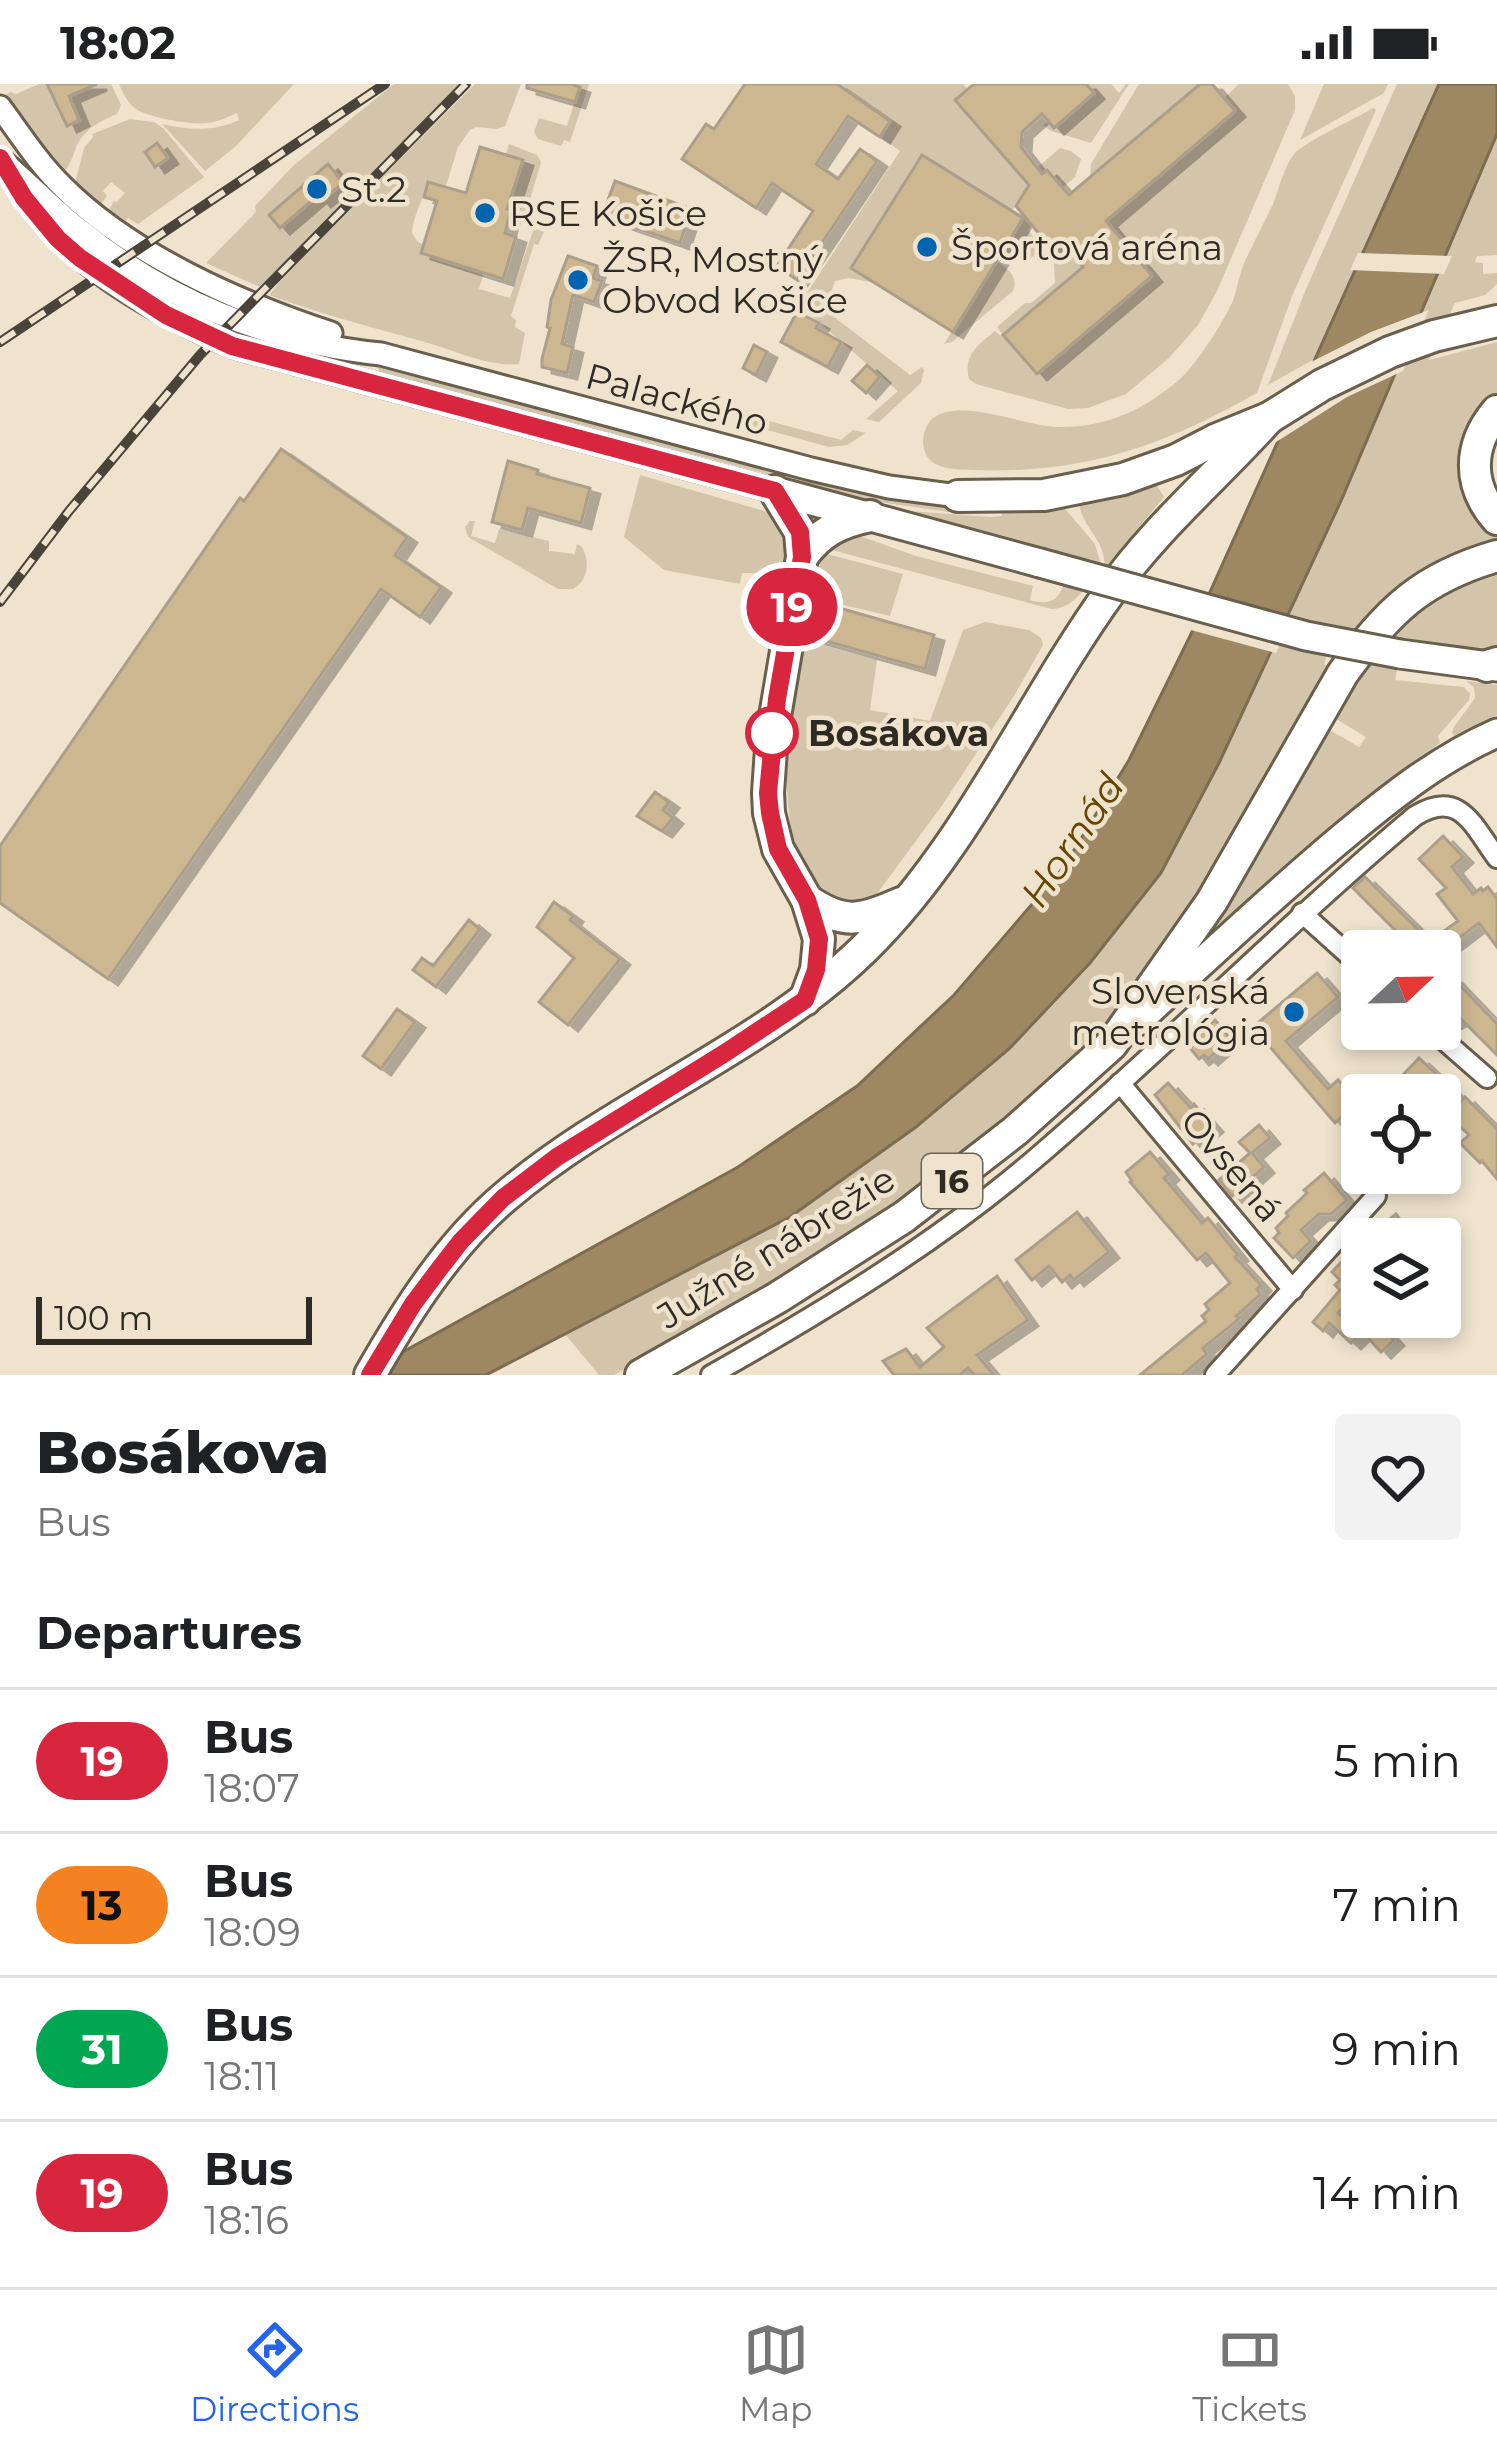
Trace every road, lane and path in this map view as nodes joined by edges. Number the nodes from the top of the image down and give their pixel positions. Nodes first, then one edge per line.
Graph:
1 (0, 107) edge
2 (1, 159) edge
3 (1493, 318) edge
4 (381, 354) junction
5 (1497, 411) edge
6 (1269, 418) junction
7 (775, 491) junction
8 (958, 496) joint
9 (870, 516) junction
10 (1497, 519) edge
11 (1497, 556) edge
12 (802, 557) junction
13 (1494, 666) edge
14 (1497, 733) edge
15 (1497, 858) edge
16 (807, 900) junction
17 (907, 901) junction
18 (1302, 913) junction
19 (1341, 948) edge
20 (805, 1000) junction
21 (1112, 1044) junction
22 (1455, 1050) edge
23 (1487, 1078) dead end
24 (1120, 1083) junction
25 (1376, 1196) dead end
26 (1293, 1290) junction
27 (370, 1375) edge
28 (641, 1375) edge
29 (711, 1375) edge
30 (1215, 1375) edge

1 - 4 street, Palackého
2 - 4 street, Palackého
2 - 7 street, Palackého
3 - 6 highway
4 - 8 street, Palackého
5 - 10 highway
6 - 8 highway
6 - 17 highway
7 - 9 main road
7 - 12 highway
9 - 12 highway
9 - 13 main road, bridge
11 - 21 highway
12 - 16 highway
14 - 21 main road, Južné nábrežie / 16
15 - 18 street, Južné nábrežie
16 - 17 highway
16 - 20 highway
17 - 20 highway
18 - 19 street
18 - 24 street, Južné nábrežie
20 - 27 highway
21 - 28 highway, Južné nábrežie / 16
22 - 23 street
24 - 26 street, Ovsená
24 - 29 street, Južné nábrežie
25 - 26 street
26 - 30 street

